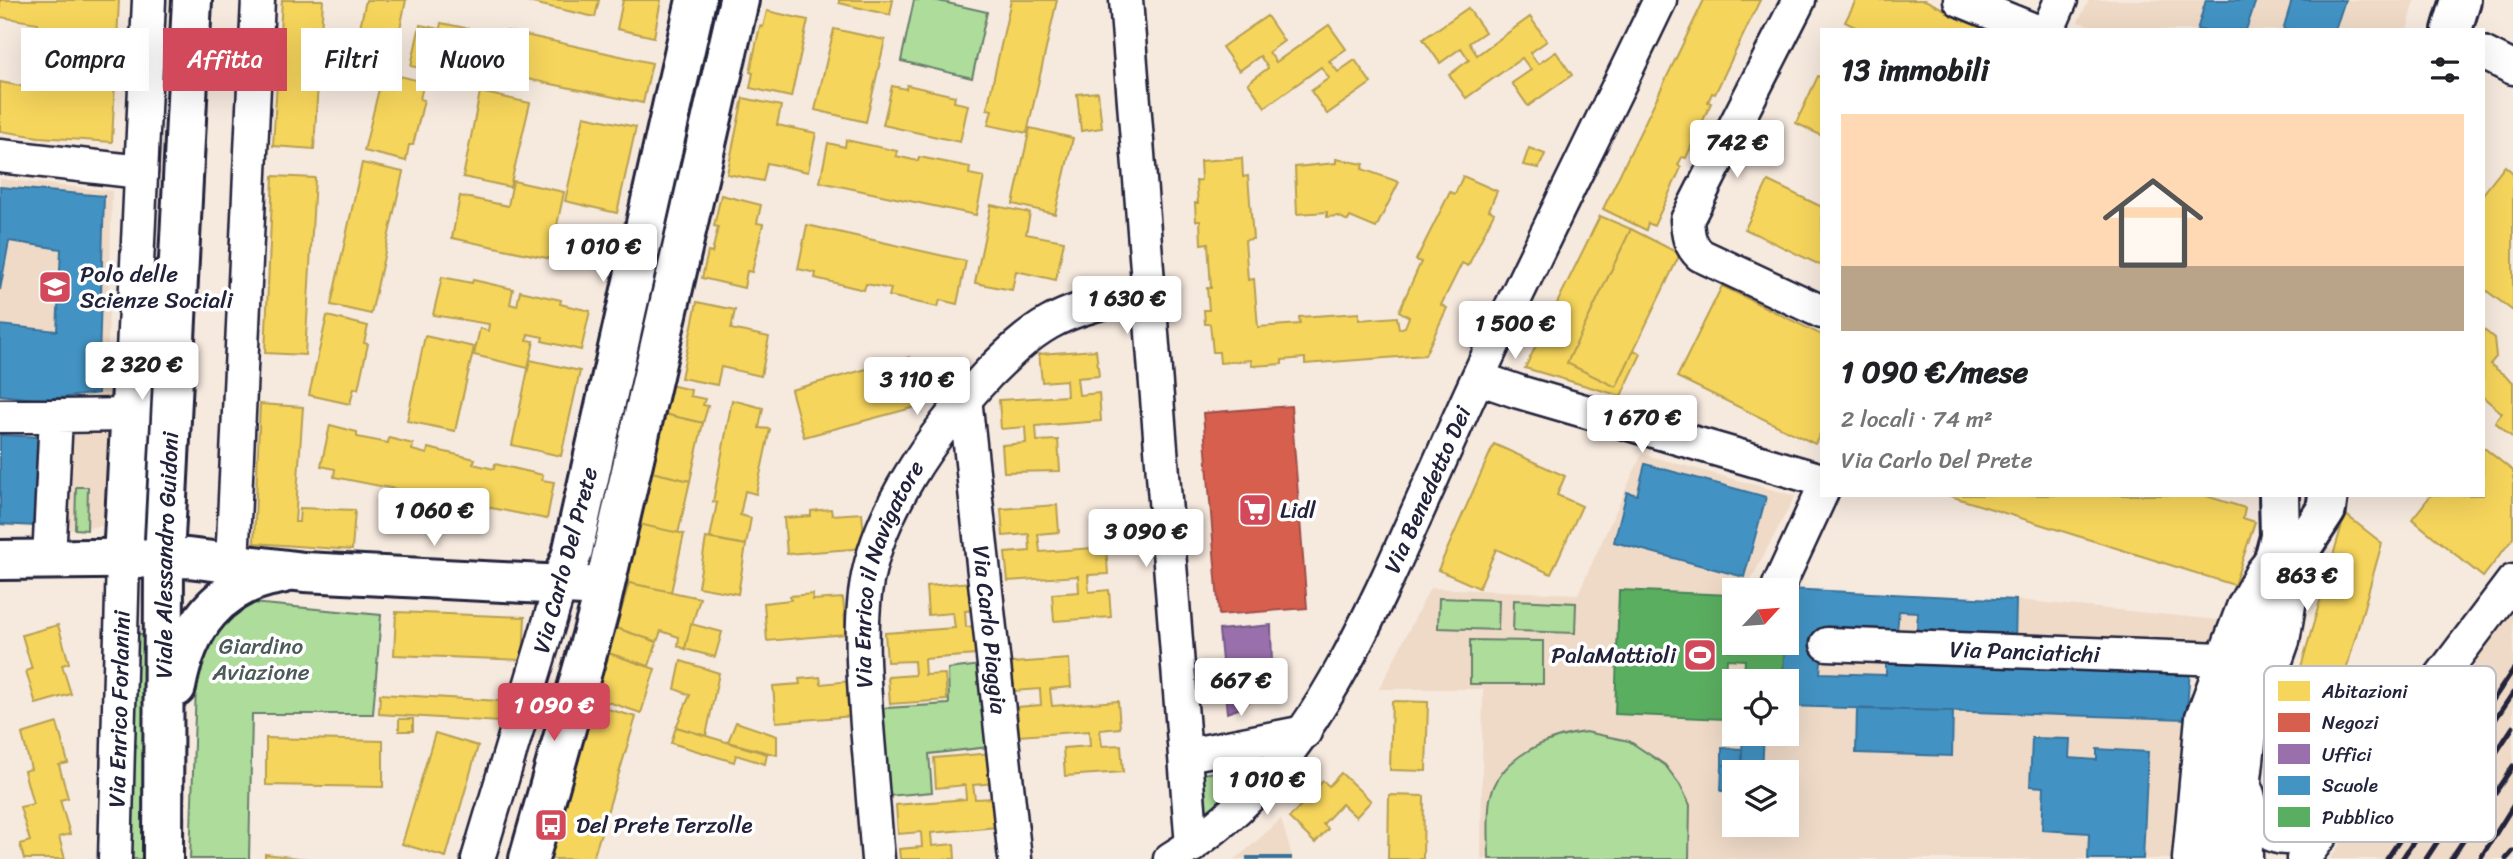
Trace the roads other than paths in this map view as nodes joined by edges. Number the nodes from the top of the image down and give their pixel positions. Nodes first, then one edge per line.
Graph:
1 (149, 0) edge
2 (192, 0) edge
3 (215, 0) edge
4 (258, 0) edge
5 (696, 0) edge
6 (739, 0) edge
7 (1126, 0) edge
8 (1660, 0) edge
9 (1799, 0) edge
10 (1959, 0) edge
11 (2061, 0) edge
12 (2461, 0) edge
13 (2029, 28) edge
14 (2049, 28) edge
15 (2453, 28) edge
16 (2485, 54) edge
17 (682, 56) junction
18 (724, 66) junction
19 (2513, 68) edge
20 (0, 156) edge
21 (141, 172) junction
22 (180, 249) junction
23 (1150, 290) junction
24 (630, 298) junction
25 (668, 307) junction
26 (1820, 311) edge
27 (133, 367) junction
28 (1478, 378) junction
29 (965, 398) junction
30 (130, 415) junction
31 (0, 416) edge
32 (56, 416) junction
33 (1820, 479) edge
34 (1820, 496) edge
35 (2279, 497) edge
36 (2328, 497) edge
37 (2289, 551) junction
38 (176, 558) junction
39 (123, 559) junction
40 (49, 560) junction
41 (0, 561) edge
42 (232, 564) junction
43 (304, 572) junction
44 (1782, 578) edge
45 (2513, 581) edge
46 (561, 583) junction
47 (602, 599) junction
48 (1827, 644) dead end
49 (2239, 652) junction
50 (2274, 666) edge
51 (2449, 666) edge
52 (2264, 695) edge
53 (1305, 732) junction
54 (1187, 755) junction
55 (165, 775) junction
56 (2245, 779) junction
57 (2264, 830) edge
58 (2316, 842) edge
59 (1181, 852) edge
60 (114, 859) edge
61 (163, 859) edge
62 (478, 859) edge
63 (493, 859) edge
64 (529, 859) edge
65 (878, 859) edge
66 (1015, 859) edge
67 (2189, 859) edge
68 (2215, 859) edge
69 (2246, 859) edge
70 (2303, 859) edge

1 - 21 street
2 - 22 main road, Viale Alessandro Guidoni
3 - 38 main road, Viale Alessandro Guidoni
4 - 42 street
5 - 17 main road, Via Carlo Del Prete
6 - 18 main road, Via Carlo Del Prete
7 - 23 street
8 - 28 street, Via Benedetto Dei
9 - 26 street
10 - 13 street
11 - 14 street
12 - 15 main road
16 - 19 street
17 - 18 street
17 - 24 main road, Via Carlo Del Prete
18 - 25 main road, Via Carlo Del Prete
20 - 21 street
21 - 27 street
22 - 27 main road
22 - 38 main road, Viale Alessandro Guidoni
23 - 29 street, Via Enrico il Navigatore
23 - 54 street
24 - 25 street
24 - 46 main road, Via Carlo Del Prete
25 - 47 main road, Via Carlo Del Prete
27 - 30 main road
28 - 33 street
28 - 53 street, Via Benedetto Dei
29 - 65 street, Via Enrico il Navigatore
29 - 66 street, Via Carlo Piaggia
30 - 32 street
30 - 39 main road
31 - 32 street
32 - 40 street
34 - 44 street
35 - 37 main road
36 - 37 main road
37 - 49 main road
37 - 50 street
38 - 39 main road
38 - 42 main road
38 - 55 main road, Viale Alessandro Guidoni
39 - 40 main road
39 - 60 street, Via Enrico Forlanini
40 - 41 main road
42 - 43 main road
43 - 46 main road
43 - 55 main road
45 - 51 street
46 - 47 main road
46 - 62 street, Via Carlo Del Prete
47 - 63 street, Via Carlo Del Prete
47 - 64 main road, Via Carlo Del Prete
48 - 49 street, Via Panciatichi
49 - 67 street
49 - 68 main road
52 - 56 street
53 - 54 street
53 - 59 street, Via Benedetto Dei
54 - 59 street
55 - 61 main road, Viale Alessandro Guidoni
56 - 57 street
56 - 69 street
58 - 70 street

